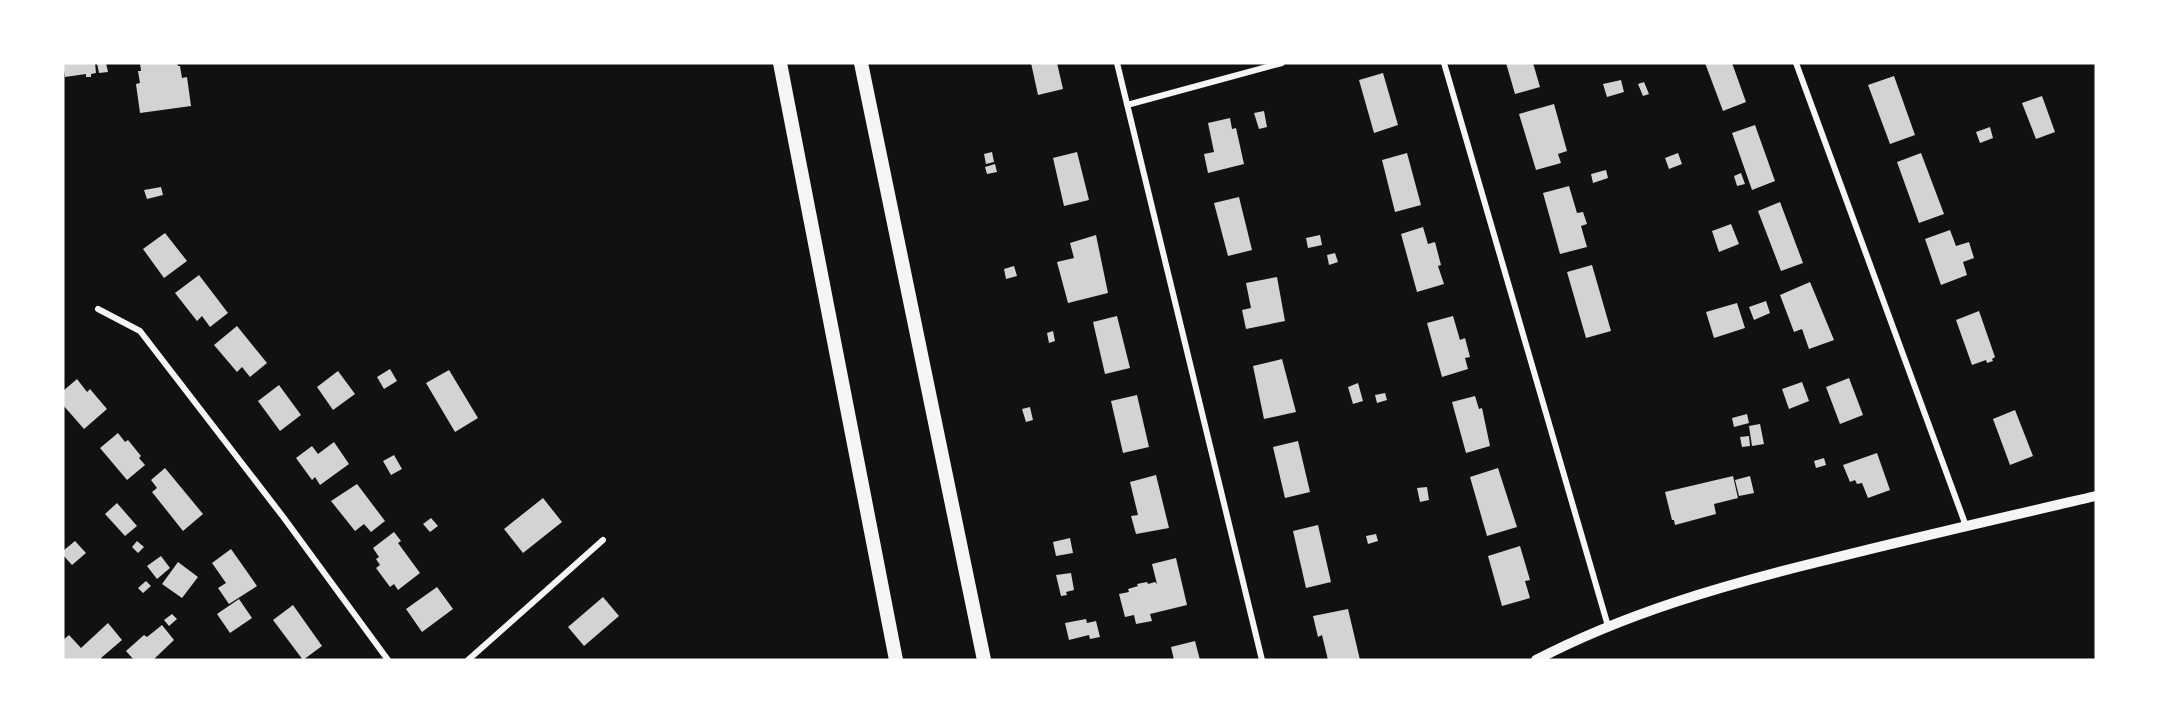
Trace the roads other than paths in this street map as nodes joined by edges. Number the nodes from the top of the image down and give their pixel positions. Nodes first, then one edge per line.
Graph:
1 (780, 63) edge
2 (861, 63) edge
3 (1117, 63) edge
4 (1282, 63) edge
5 (1444, 63) edge
6 (1796, 63) edge
7 (1127, 105) junction
8 (98, 309) dead end
9 (2096, 496) edge
10 (1966, 526) junction
11 (603, 540) dead end
12 (1608, 626) junction
13 (388, 660) edge
14 (468, 660) edge
15 (896, 660) edge
16 (984, 660) edge
17 (1262, 660) edge
18 (1536, 660) edge

1 - 15 highway
2 - 16 highway
3 - 7 street
4 - 7 street
5 - 12 street
6 - 10 street
7 - 17 street
8 - 13 street
9 - 10 main road
10 - 12 main road
11 - 14 street
12 - 18 main road

